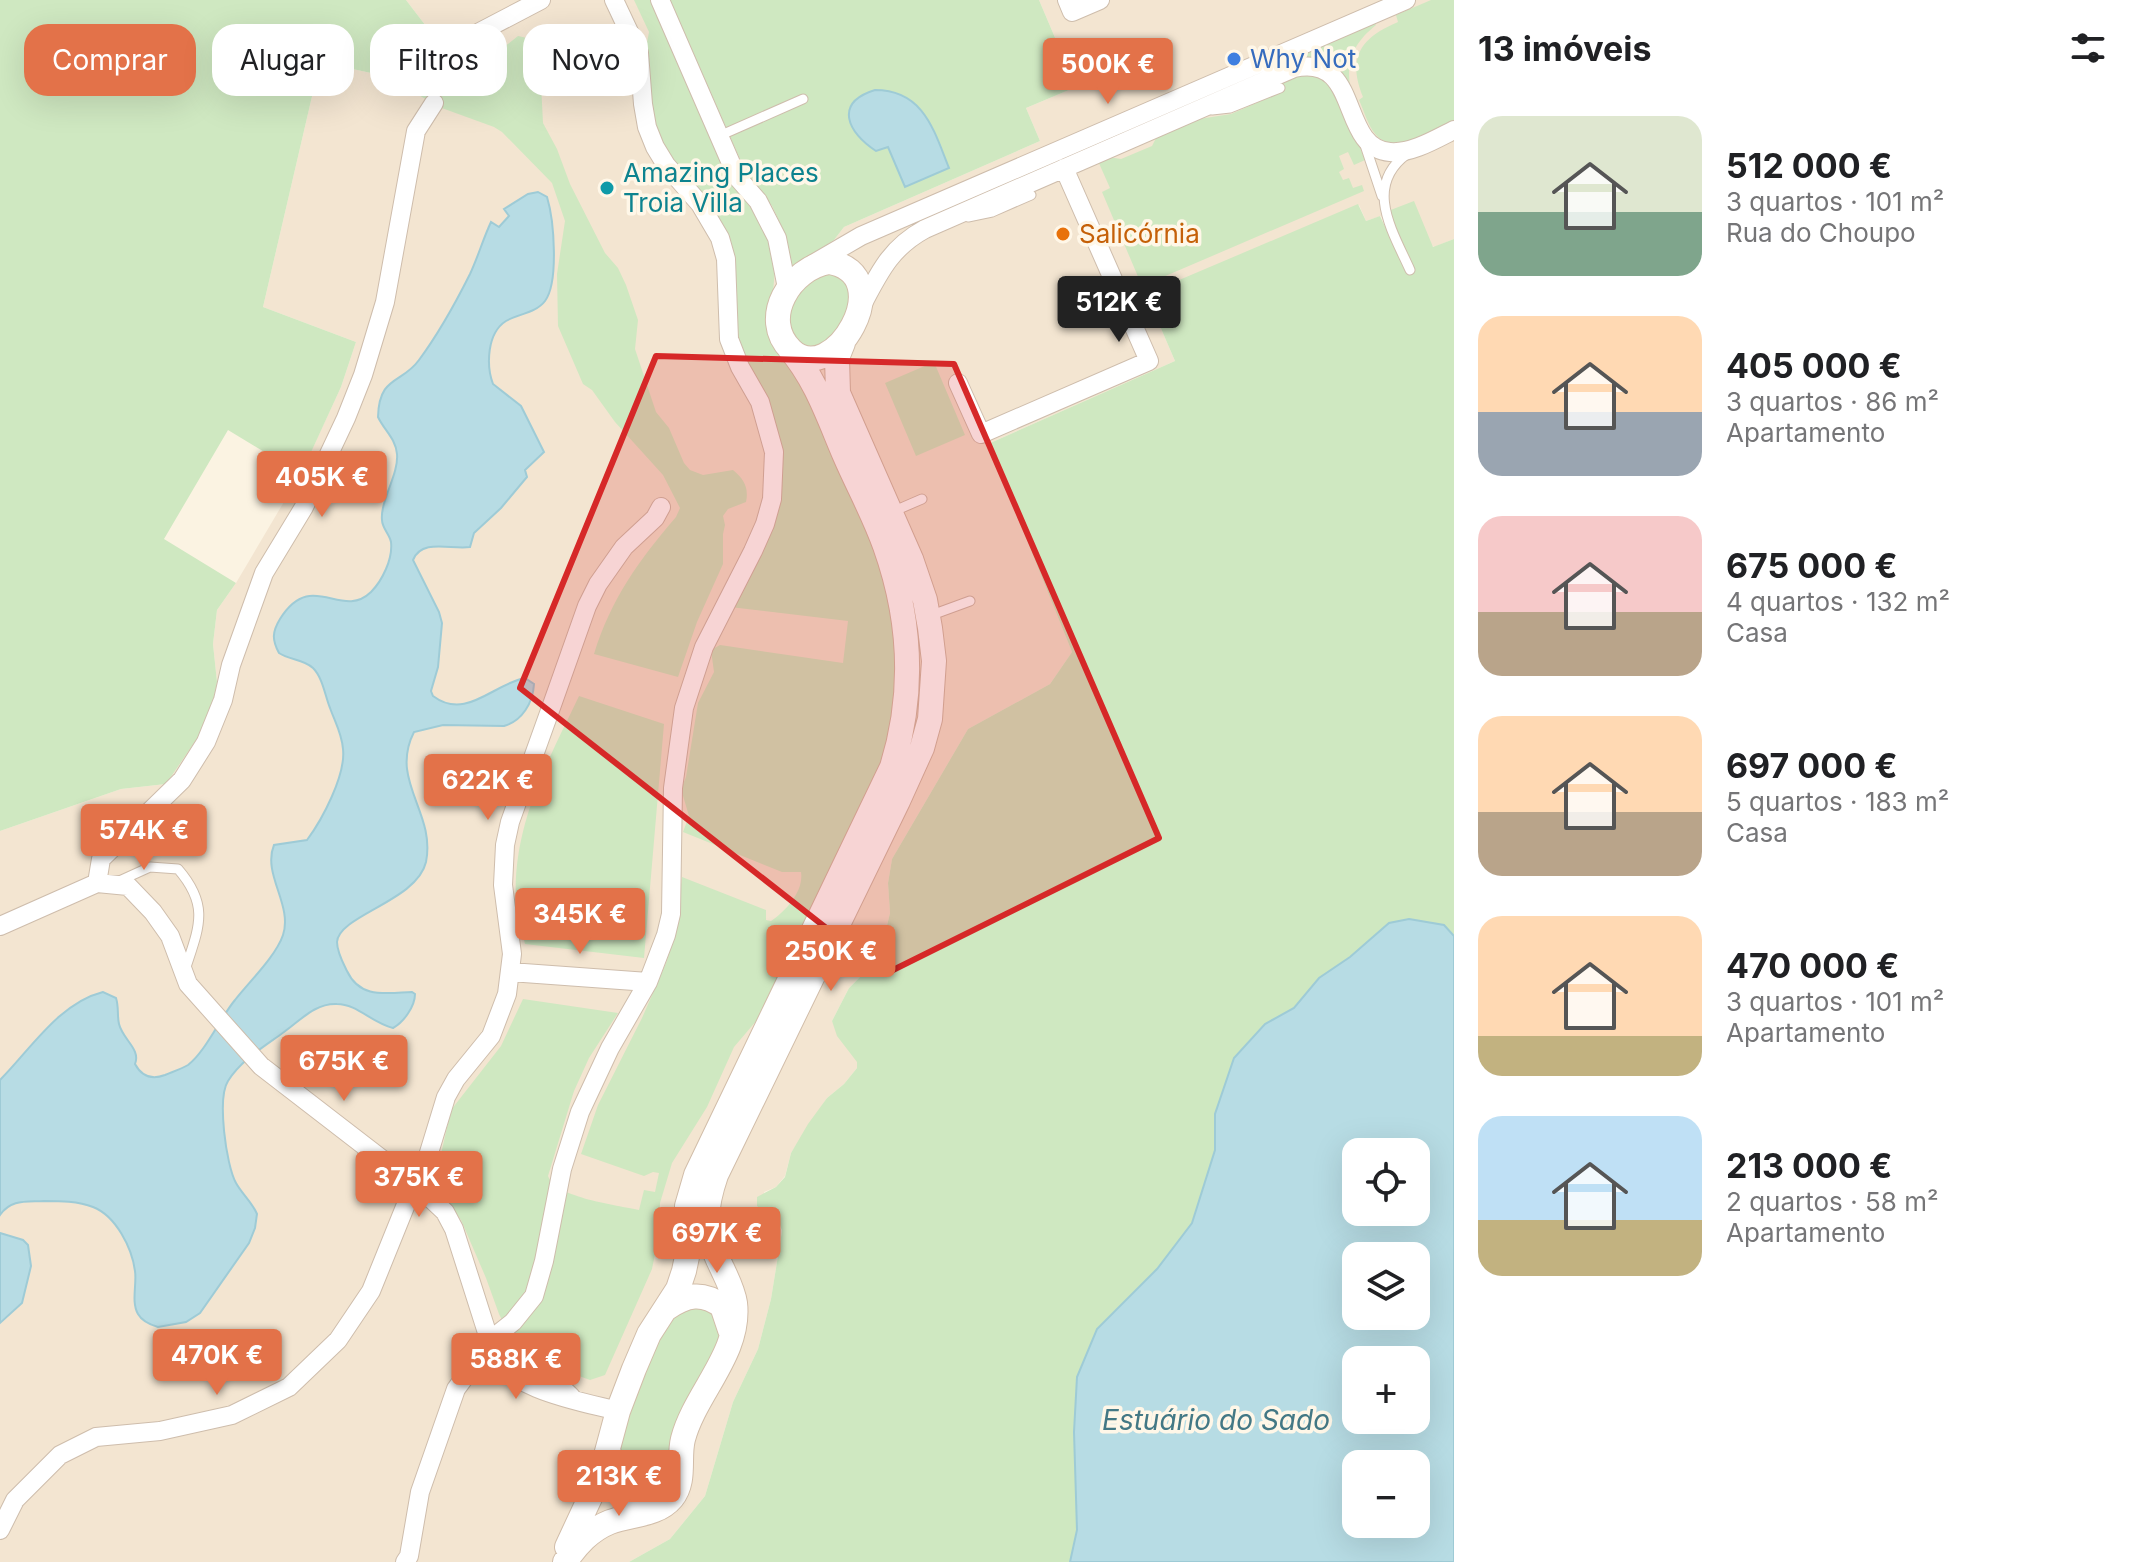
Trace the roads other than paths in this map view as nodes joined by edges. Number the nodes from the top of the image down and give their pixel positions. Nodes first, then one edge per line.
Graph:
1 (541, 0) edge
2 (614, 0) edge
3 (660, 0) edge
4 (1100, 0) edge
5 (1406, 0) edge
6 (1069, 6) edge
7 (495, 24) edge
8 (1280, 88) dead end
9 (803, 99) dead end
10 (434, 103) dead end
11 (1199, 109) junction
12 (1454, 130) edge
13 (1361, 131) junction
14 (719, 136) junction
15 (1410, 149) junction
16 (1064, 168) junction
17 (1031, 195) dead end
18 (1383, 200) junction
19 (938, 223) junction
20 (807, 268) junction
21 (1410, 270) dead end
22 (787, 288) junction
23 (858, 313) junction
24 (843, 343) junction
25 (789, 348) junction
26 (958, 383) dead end
27 (922, 499) dead end
28 (661, 507) dead end
29 (890, 513) junction
30 (970, 601) dead end
31 (928, 617) junction
32 (105, 884) junction
33 (0, 926) edge
34 (510, 972) junction
35 (184, 973) junction
36 (648, 982) junction
37 (424, 1169) junction
38 (401, 1174) junction
39 (417, 1195) junction
40 (664, 1310) junction
41 (487, 1345) junction
42 (727, 1346) junction
43 (618, 1411) junction
44 (610, 1443) junction
45 (680, 1478) junction
46 (0, 1530) edge
47 (405, 1562) edge
48 (564, 1562) edge

1 - 7 street
2 - 36 street
3 - 14 street
4 - 6 street
5 - 20 street
8 - 11 lane
9 - 14 lane
10 - 32 street
11 - 13 street
11 - 16 street
12 - 15 street
13 - 15 street
13 - 18 lane
14 - 22 street
15 - 18 lane
16 - 19 street
16 - 26 street
17 - 19 lane
18 - 21 lane
19 - 23 street
20 - 22 main road
20 - 23 main road
22 - 25 main road
23 - 24 main road
24 - 25 main road
24 - 29 main road
25 - 40 main road
27 - 29 lane
28 - 34 street
29 - 31 main road
30 - 31 lane
31 - 42 main road
32 - 33 street
32 - 35 street
32 - 35 lane
34 - 36 street
34 - 37 street
35 - 38 street
36 - 41 street
37 - 38 street
37 - 39 street
38 - 39 street
39 - 41 street
39 - 46 street
40 - 42 main road
40 - 43 main road
41 - 43 street
41 - 47 street
42 - 45 main road
43 - 44 main road
44 - 45 main road
44 - 48 main road
45 - 48 main road

